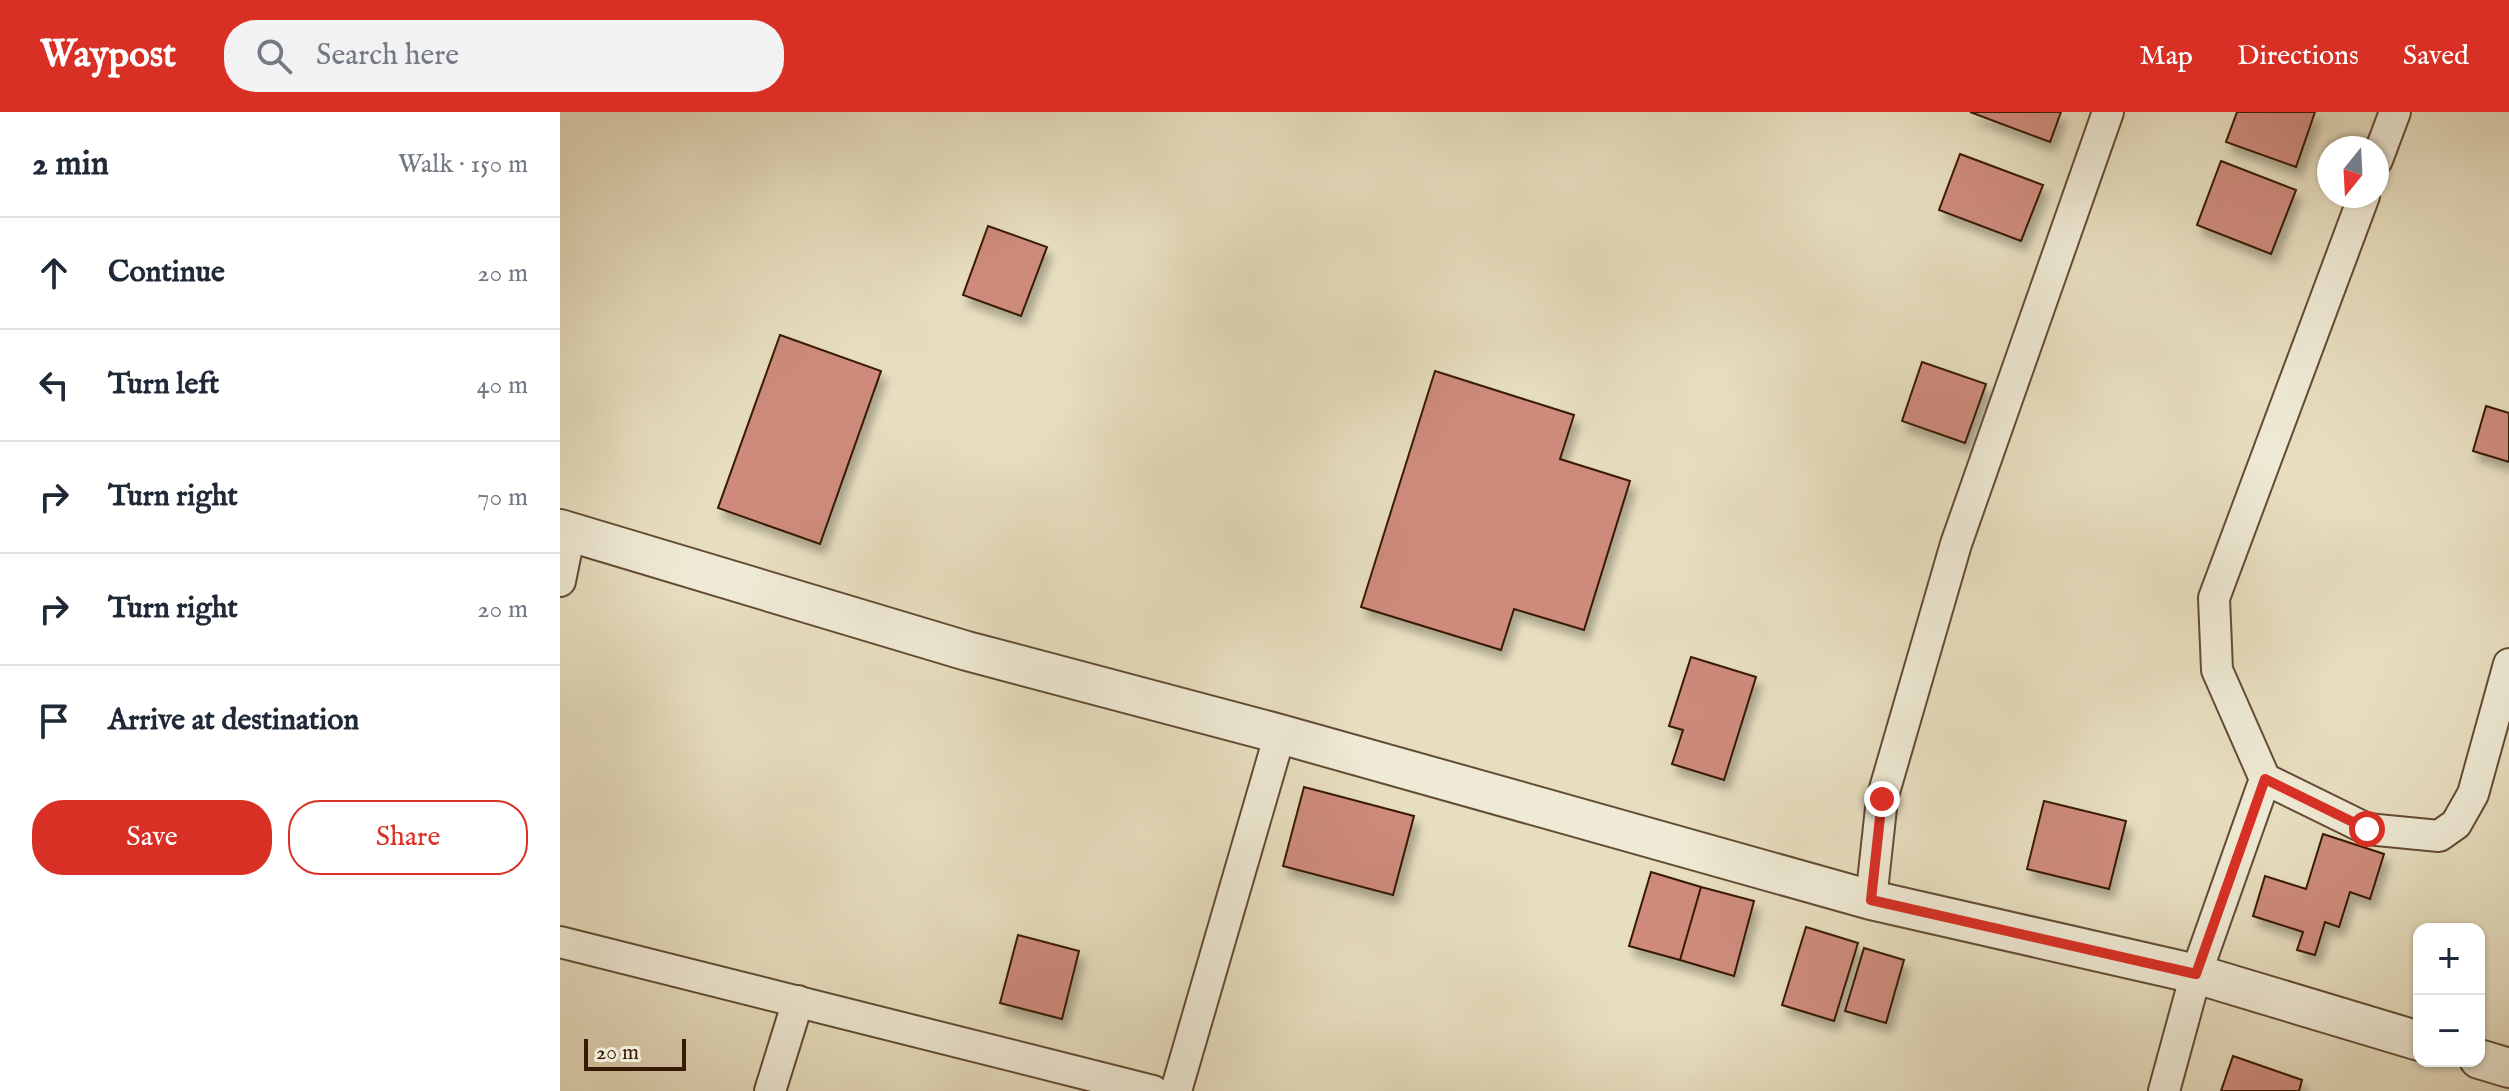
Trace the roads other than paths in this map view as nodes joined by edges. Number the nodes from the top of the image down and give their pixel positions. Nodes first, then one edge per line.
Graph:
1 (2108, 112) edge
2 (2395, 112) edge
3 (2386, 136) edge
4 (2360, 208) edge
5 (565, 531) edge
6 (560, 581) edge
7 (2509, 664) edge
8 (1280, 734) junction
9 (2265, 779) junction
10 (1871, 900) junction
11 (560, 942) edge
12 (2196, 974) junction
13 (798, 1001) junction
14 (2413, 1039) edge
15 (2485, 1061) edge
16 (2509, 1068) edge
17 (770, 1091) edge
18 (1153, 1091) edge
19 (1176, 1091) edge
20 (2164, 1091) edge

1 - 10 street
2 - 3 street
4 - 9 street
5 - 6 street
5 - 8 street
7 - 9 street
8 - 10 street
8 - 19 street
9 - 12 street
10 - 12 street
11 - 13 street
12 - 14 street
12 - 20 street
13 - 17 street
13 - 18 street
15 - 16 street

